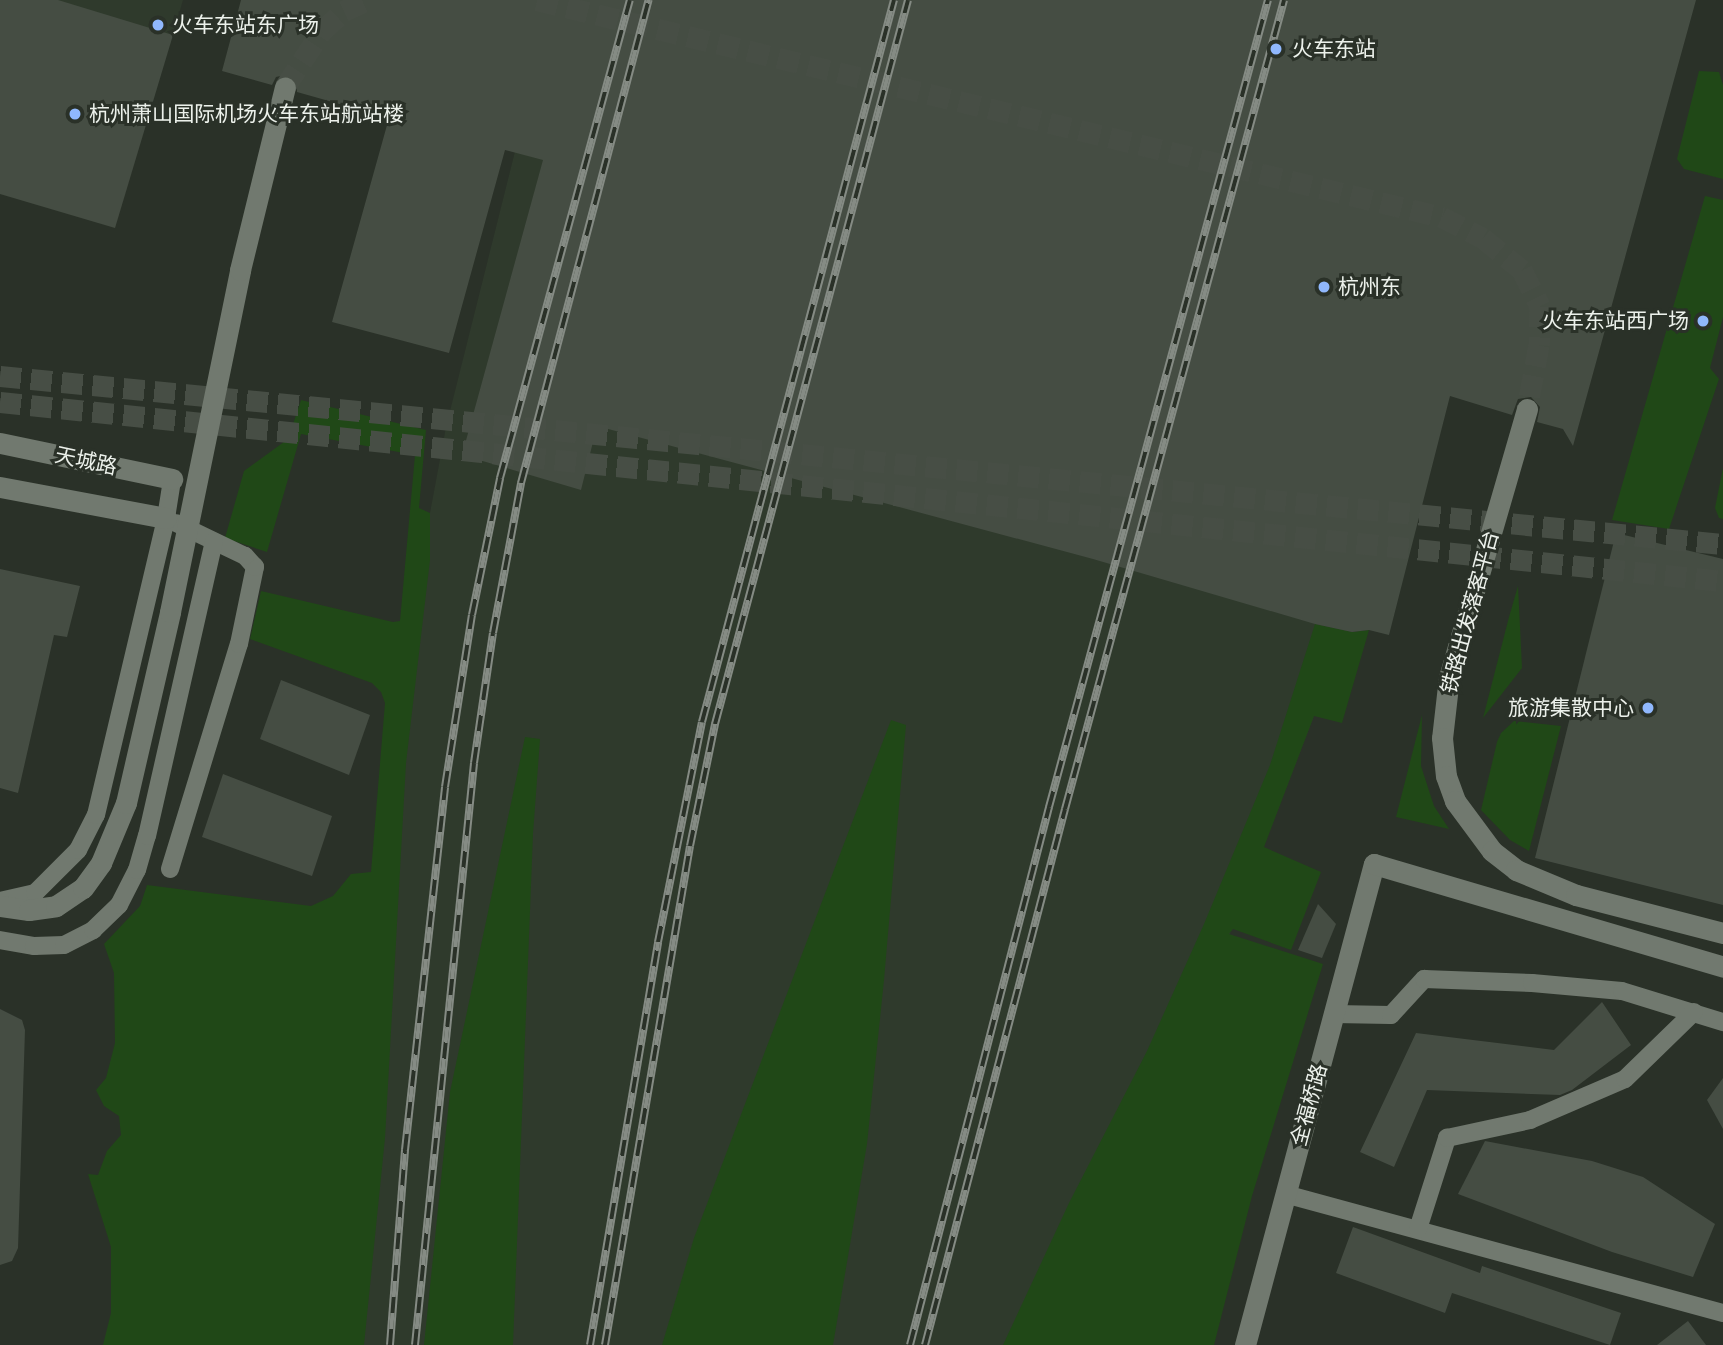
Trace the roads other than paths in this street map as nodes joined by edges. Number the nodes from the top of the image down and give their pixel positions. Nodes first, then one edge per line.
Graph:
1 (285, 87) tunnel mouth
2 (1527, 409) tunnel mouth
3 (0, 443) edge
4 (172, 479) joint
5 (0, 487) edge
6 (166, 518) junction
7 (214, 542) junction
8 (170, 869) dead end
9 (0, 903) edge
10 (1723, 933) edge
11 (0, 940) edge
12 (1723, 967) edge
13 (1694, 1012) junction
14 (1334, 1014) junction
15 (1723, 1022) edge
16 (1285, 1194) junction
17 (1418, 1229) junction
18 (1723, 1313) edge
19 (1245, 1345) edge

1 - 9 main road
2 - 10 main road, 铁路出发落客平台
3 - 4 main road, 天城路
4 - 6 street
5 - 6 main road, 天城路
6 - 7 street
6 - 9 street
7 - 8 street
7 - 11 street
12 - 14 main road, 全福桥路
13 - 14 street
13 - 15 street
13 - 17 street
14 - 16 main road, 全福桥路
16 - 17 street
16 - 19 main road, 全福桥路
17 - 18 street

